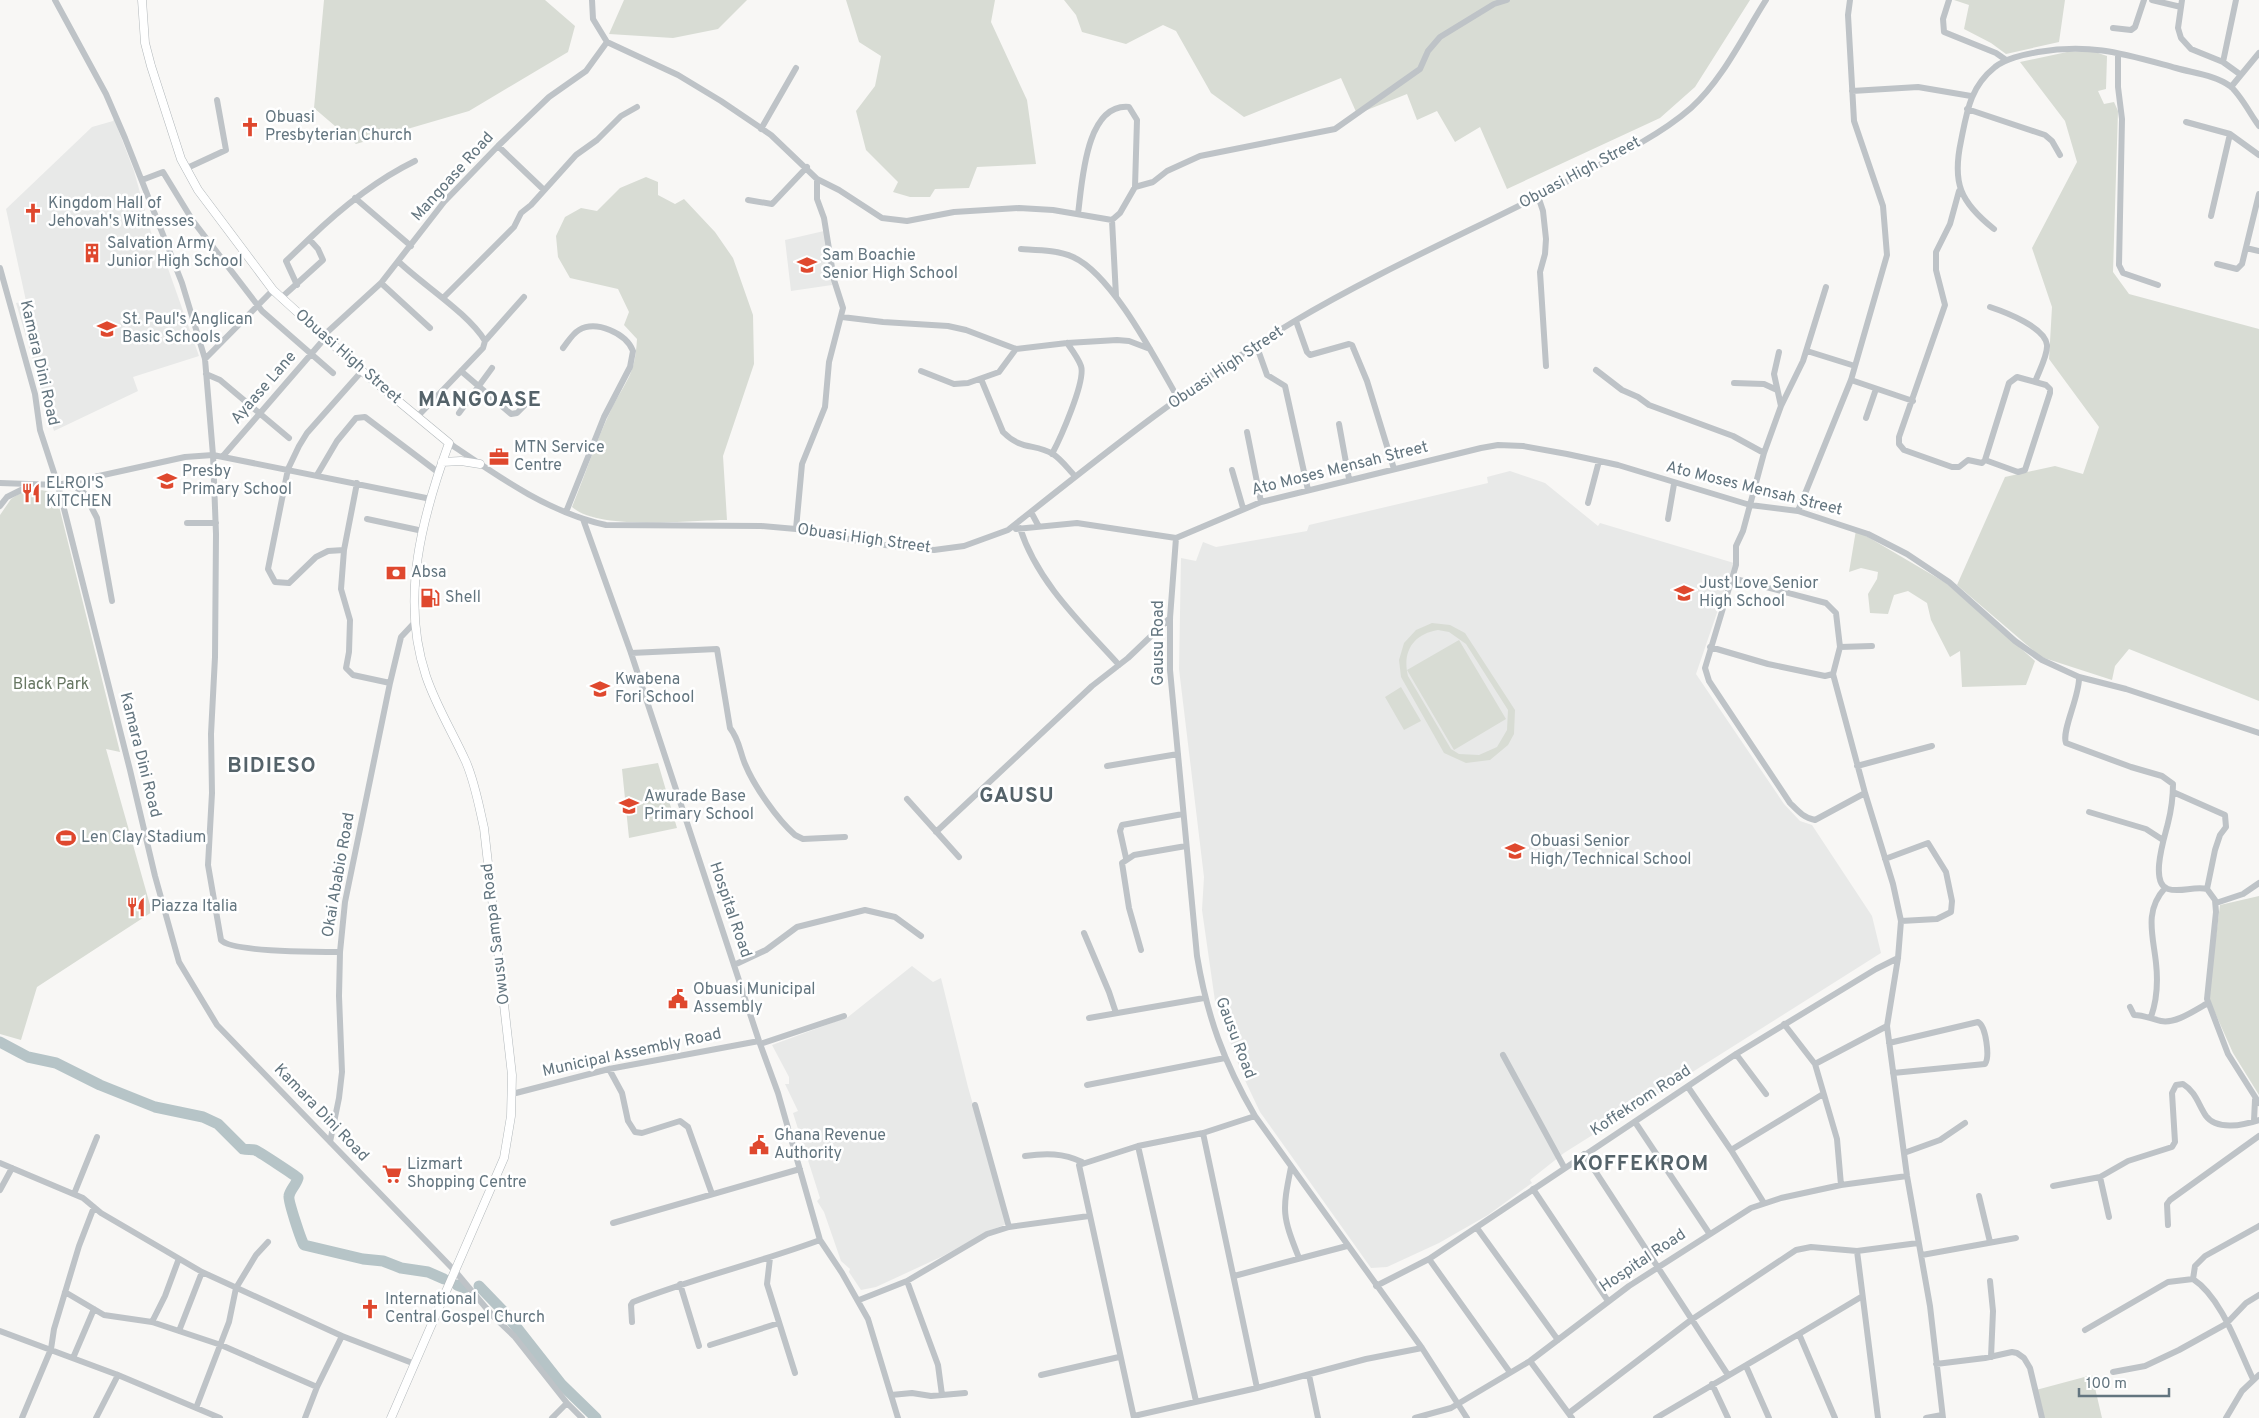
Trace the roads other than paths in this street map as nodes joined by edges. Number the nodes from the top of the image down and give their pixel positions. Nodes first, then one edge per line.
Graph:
1 (55, 0) edge
2 (142, 0) edge
3 (592, 0) edge
4 (1507, 0) edge
5 (1766, 0) edge
6 (1850, 0) edge
7 (1950, 0) edge
8 (2144, 0) edge
9 (2152, 0) edge
10 (2236, 0) edge
11 (2182, 4) edge
12 (2114, 28) dead end
13 (607, 42) junction
14 (2259, 53) edge
15 (2118, 54) junction
16 (2006, 60) junction
17 (2223, 62) junction
18 (796, 68) dead end
19 (2241, 75) junction
20 (2231, 87) junction
21 (1852, 91) junction
22 (1970, 96) junction
23 (216, 100) dead end
24 (637, 106) dead end
25 (1967, 109) junction
26 (2186, 122) dead end
27 (2259, 126) edge
28 (761, 129) junction
29 (2230, 134) junction
30 (498, 146) junction
31 (2060, 155) dead end
32 (2259, 156) edge
33 (415, 161) dead end
34 (806, 167) junction
35 (185, 169) junction
36 (817, 179) junction
37 (142, 180) junction
38 (1135, 187) junction
39 (544, 190) junction
40 (1960, 191) junction
41 (2259, 194) edge
42 (1538, 196) junction
43 (355, 198) junction
44 (748, 200) dead end
45 (1078, 214) junction
46 (2211, 216) dead end
47 (1112, 220) junction
48 (1994, 229) dead end
49 (308, 239) junction
50 (411, 246) junction
51 (2246, 248) junction
52 (1021, 249) dead end
53 (2259, 251) edge
54 (400, 262) junction
55 (2217, 264) dead end
56 (0, 268) edge
57 (380, 283) junction
58 (297, 285) junction
59 (2158, 285) dead end
60 (1826, 287) dead end
61 (273, 290) junction
62 (1116, 296) junction
63 (524, 297) dead end
64 (281, 298) junction
65 (443, 298) junction
66 (258, 306) junction
67 (1990, 307) dead end
68 (842, 317) junction
69 (1296, 321) junction
70 (430, 328) dead end
71 (324, 337) junction
72 (484, 341) junction
73 (1068, 343) junction
74 (1257, 347) junction
75 (563, 348) dead end
76 (1016, 349) junction
77 (1150, 349) junction
78 (1806, 351) junction
79 (1780, 352) dead end
80 (312, 354) junction
81 (205, 359) junction
82 (1546, 366) dead end
83 (1855, 366) junction
84 (492, 368) dead end
85 (1596, 370) dead end
86 (362, 371) junction
87 (461, 371) junction
88 (921, 371) dead end
89 (333, 373) dead end
90 (206, 374) junction
91 (981, 378) junction
92 (1851, 380) junction
93 (2035, 382) junction
94 (1734, 384) dead end
95 (478, 386) junction
96 (1876, 388) junction
97 (1777, 390) junction
98 (1179, 400) junction
99 (1913, 402) junction
100 (527, 403) dead end
101 (1781, 406) junction
102 (459, 413) dead end
103 (260, 414) junction
104 (418, 416) junction
105 (1866, 418) dead end
106 (1339, 424) dead end
107 (1246, 432) dead end
108 (289, 438) dead end
109 (449, 443) junction
110 (1764, 453) junction
111 (1052, 454) junction
112 (213, 455) junction
113 (223, 456) junction
114 (1985, 460) junction
115 (442, 462) junction
116 (1599, 462) junction
117 (480, 464) junction
118 (288, 469) junction
119 (1394, 469) junction
120 (1232, 470) dead end
121 (439, 473) junction
122 (317, 475) junction
123 (1075, 476) junction
124 (1350, 479) junction
125 (0, 483) edge
126 (70, 483) junction
127 (357, 484) junction
128 (1674, 484) junction
129 (58, 485) junction
130 (29, 486) junction
131 (1308, 490) junction
132 (431, 499) junction
133 (1261, 502) junction
134 (1588, 503) dead end
135 (1750, 505) junction
136 (0, 506) edge
137 (1244, 508) junction
138 (1798, 511) junction
139 (566, 512) junction
140 (1031, 512) junction
141 (582, 518) junction
142 (367, 519) dead end
143 (1668, 519) dead end
144 (187, 523) dead end
145 (216, 523) junction
146 (1038, 525) junction
147 (1020, 528) junction
148 (796, 529) junction
149 (1008, 530) junction
150 (423, 531) junction
151 (1176, 538) junction
152 (344, 550) junction
153 (1732, 578) junction
154 (112, 601) dead end
155 (1170, 618) junction
156 (416, 621) junction
157 (1872, 646) dead end
158 (1710, 647) junction
159 (1840, 647) junction
160 (631, 653) junction
161 (1119, 665) junction
162 (1833, 674) junction
163 (2079, 677) junction
164 (390, 683) junction
165 (2259, 733) edge
166 (1932, 746) dead end
167 (1178, 754) junction
168 (1107, 766) dead end
169 (1858, 766) junction
170 (2173, 792) junction
171 (1865, 793) junction
172 (907, 799) dead end
173 (2089, 812) dead end
174 (1183, 814) junction
175 (936, 832) junction
176 (845, 837) dead end
177 (2164, 840) junction
178 (1186, 846) junction
179 (958, 857) dead end
180 (1126, 858) junction
181 (1885, 859) junction
182 (2259, 883) edge
183 (2165, 888) junction
184 (2207, 889) junction
185 (2216, 904) junction
186 (1901, 921) junction
187 (1084, 933) dead end
188 (921, 936) dead end
189 (1141, 950) dead end
190 (340, 952) junction
191 (1898, 958) junction
192 (734, 965) junction
193 (1204, 998) junction
194 (2208, 1003) junction
195 (2130, 1007) dead end
196 (1116, 1013) junction
197 (844, 1016) dead end
198 (2151, 1017) junction
199 (1090, 1018) dead end
200 (1784, 1024) junction
201 (1887, 1026) junction
202 (759, 1043) junction
203 (1889, 1043) junction
204 (1736, 1054) junction
205 (1503, 1055) dead end
206 (1225, 1058) junction
207 (1815, 1064) junction
208 (609, 1069) junction
209 (1893, 1074) junction
210 (1087, 1085) dead end
211 (1688, 1087) junction
212 (512, 1094) junction
213 (1766, 1094) dead end
214 (1823, 1094) junction
215 (2257, 1102) edge
216 (975, 1105) dead end
217 (1255, 1116) junction
218 (2256, 1121) edge
219 (1635, 1122) junction
220 (1965, 1123) dead end
221 (1204, 1133) junction
222 (2259, 1136) edge
223 (97, 1137) dead end
224 (330, 1142) junction
225 (1138, 1146) junction
226 (1731, 1150) junction
227 (1904, 1153) junction
228 (1584, 1154) junction
229 (1025, 1156) dead end
230 (0, 1162) edge
231 (1082, 1162) junction
232 (1291, 1167) junction
233 (1564, 1167) junction
234 (12, 1168) junction
235 (800, 1169) junction
236 (1907, 1176) junction
237 (2100, 1177) junction
238 (1841, 1185) junction
239 (2053, 1186) dead end
240 (1533, 1189) junction
241 (0, 1190) edge
242 (74, 1194) junction
243 (712, 1194) junction
244 (1979, 1196) dead end
245 (1764, 1203) junction
246 (94, 1207) junction
247 (1089, 1216) junction
248 (2109, 1218) dead end
249 (613, 1223) dead end
250 (2168, 1224) dead end
251 (2259, 1226) edge
252 (1009, 1227) junction
253 (1477, 1228) junction
254 (1708, 1234) junction
255 (2016, 1238) dead end
256 (820, 1240) junction
257 (268, 1242) dead end
258 (1990, 1242) junction
259 (1918, 1243) junction
260 (1347, 1246) junction
261 (1856, 1252) junction
262 (1922, 1255) junction
263 (770, 1258) junction
264 (1299, 1258) junction
265 (1429, 1259) junction
266 (178, 1260) junction
267 (1657, 1268) junction
268 (202, 1272) junction
269 (455, 1272) junction
270 (1234, 1276) junction
271 (2193, 1279) junction
272 (907, 1281) junction
273 (1990, 1281) dead end
274 (680, 1284) junction
275 (1376, 1286) junction
276 (236, 1288) junction
277 (65, 1292) junction
278 (2259, 1295) edge
279 (1861, 1297) junction
280 (859, 1300) junction
281 (1608, 1302) junction
282 (94, 1309) junction
283 (1691, 1320) junction
284 (152, 1322) junction
285 (632, 1322) dead end
286 (779, 1324) junction
287 (2226, 1324) junction
288 (2085, 1330) dead end
289 (0, 1331) edge
290 (179, 1331) junction
291 (1798, 1334) junction
292 (342, 1336) junction
293 (1558, 1340) junction
294 (221, 1345) junction
295 (710, 1345) dead end
296 (700, 1346) dead end
297 (1422, 1348) junction
298 (51, 1349) junction
299 (1120, 1357) junction
300 (1991, 1357) junction
301 (73, 1358) junction
302 (1530, 1361) junction
303 (415, 1364) junction
304 (1936, 1364) junction
305 (1746, 1366) junction
306 (1509, 1372) junction
307 (2113, 1372) dead end
308 (795, 1373) dead end
309 (118, 1375) junction
310 (1041, 1375) dead end
311 (1308, 1375) junction
312 (1728, 1375) junction
313 (2256, 1377) edge
314 (1712, 1384) junction
315 (317, 1387) junction
316 (1257, 1388) junction
317 (965, 1393) dead end
318 (942, 1394) junction
319 (891, 1395) junction
320 (1196, 1401) junction
321 (1458, 1403) junction
322 (567, 1404) junction
323 (196, 1408) junction
324 (1570, 1416) edge
325 (1943, 1416) edge
326 (1134, 1417) edge
327 (22, 1418) edge
328 (96, 1418) edge
329 (220, 1418) edge
330 (305, 1418) edge
331 (390, 1418) edge
332 (552, 1418) edge
333 (582, 1418) edge
334 (898, 1418) edge
335 (1318, 1418) edge
336 (1416, 1418) edge
337 (1467, 1418) edge
338 (1656, 1418) edge
339 (1728, 1418) edge
340 (1769, 1418) edge
341 (1835, 1418) edge
342 (1878, 1418) edge
343 (1926, 1418) edge
344 (2042, 1418) edge
345 (2226, 1418) edge

1 - 37 street
2 - 35 main road, Obuasi High Street
3 - 13 street
4 - 38 street
5 - 42 street, Obuasi High Street
6 - 21 street
7 - 16 street
8 - 12 street
9 - 11 street
10 - 17 street
11 - 17 street
13 - 28 street
13 - 30 street, Mangoase Road
14 - 19 street
15 - 16 street
15 - 20 street
15 - 59 street
16 - 22 street
17 - 19 street
18 - 28 street
19 - 20 street
20 - 27 street
21 - 22 street
21 - 83 street
22 - 25 street
23 - 35 street
24 - 39 street
25 - 31 street
25 - 40 street
26 - 29 street
28 - 34 street
29 - 32 street
29 - 46 street
30 - 39 street
30 - 50 street, Mangoase Road
33 - 43 street
34 - 36 street
34 - 44 street
35 - 61 main road, Obuasi High Street
36 - 45 street
36 - 68 street
37 - 66 street
37 - 81 street
38 - 45 street
38 - 47 street
39 - 65 street
40 - 48 street
40 - 99 street
41 - 51 street
42 - 69 street, Obuasi High Street
42 - 82 street
43 - 49 street
43 - 50 street
45 - 47 street
47 - 62 street
49 - 58 street
49 - 58 street
50 - 54 street, Mangoase Road
51 - 53 street
51 - 55 street
52 - 62 street
54 - 57 street, Mangoase Road
54 - 65 street
56 - 129 street, Kamara Dini Road
57 - 70 street
57 - 71 street, Mangoase Road
58 - 64 street
60 - 78 street
61 - 64 main road, Obuasi High Street
61 - 66 street
62 - 77 street
63 - 72 street
64 - 71 main road, Obuasi High Street
65 - 72 street
66 - 80 street
66 - 81 street
67 - 93 street
68 - 76 street
68 - 148 street
69 - 74 street, Obuasi High Street
69 - 119 street
71 - 80 street, Ayaase Lane
71 - 86 main road, Obuasi High Street
72 - 87 street
73 - 76 street
73 - 77 street
73 - 111 street
74 - 98 street, Obuasi High Street
74 - 131 street
75 - 139 street
76 - 91 street
77 - 98 street
78 - 83 street
78 - 101 street
79 - 97 street
80 - 89 street
80 - 103 street, Ayaase Lane
81 - 90 street
83 - 92 street
84 - 95 street
85 - 110 street
86 - 104 main road, Obuasi High Street
86 - 118 street
87 - 95 street
87 - 104 street
88 - 91 street
90 - 103 street
90 - 112 street
91 - 111 street
92 - 96 street
92 - 138 street
93 - 114 street
93 - 114 street
94 - 97 street
95 - 100 street
95 - 102 street
96 - 99 street
96 - 105 street
97 - 101 street
98 - 123 street, Obuasi High Street
99 - 114 street
101 - 110 street
103 - 108 street
103 - 113 street, Ayaase Lane
104 - 109 main road, Obuasi High Street
106 - 124 street
107 - 133 street
109 - 115 main road, Owusu Sampa Road
109 - 117 street, Obuasi High Street
110 - 135 street
111 - 123 street
112 - 113 street
112 - 126 street
112 - 145 street
113 - 118 street
115 - 117 main road
115 - 121 main road, Owusu Sampa Road
116 - 119 street, Ato Moses Mensah Street
116 - 128 street, Ato Moses Mensah Street
116 - 134 street
117 - 139 street, Obuasi High Street
118 - 122 street
118 - 152 street
119 - 124 street, Ato Moses Mensah Street
120 - 137 street
121 - 122 street
121 - 132 main road, Owusu Sampa Road
122 - 127 street
123 - 140 street, Obuasi High Street
124 - 131 street, Ato Moses Mensah Street
125 - 130 street
126 - 129 street
126 - 154 street
127 - 132 street
127 - 152 street
128 - 135 street, Ato Moses Mensah Street
128 - 143 street
129 - 130 street
129 - 224 street, Kamara Dini Road
130 - 136 street
131 - 133 street, Ato Moses Mensah Street
132 - 150 main road, Owusu Sampa Road
133 - 137 street, Ato Moses Mensah Street
135 - 138 street, Ato Moses Mensah Street
135 - 153 street
137 - 151 street, Ato Moses Mensah Street
138 - 163 street, Ato Moses Mensah Street
139 - 141 street, Obuasi High Street
140 - 146 street
140 - 149 street, Obuasi High Street
141 - 148 street, Obuasi High Street
141 - 160 street, Hospital Road
142 - 150 street
144 - 145 street
145 - 190 street
146 - 147 street
146 - 151 street
147 - 149 street
147 - 161 street
148 - 149 street, Obuasi High Street
150 - 156 main road, Owusu Sampa Road
151 - 155 street, Gausu Road
152 - 164 street
153 - 158 street
153 - 159 street
155 - 161 street
155 - 167 street, Gausu Road
156 - 164 street, Okai Ababio Road
156 - 212 main road, Owusu Sampa Road
157 - 159 street
158 - 162 street
158 - 171 street
159 - 162 street
160 - 176 street
160 - 192 street, Hospital Road
161 - 175 street
162 - 169 street
163 - 165 street, Ato Moses Mensah Street
163 - 170 street
164 - 190 street, Okai Ababio Road
166 - 169 street
167 - 168 street
167 - 174 street, Gausu Road
169 - 171 street
170 - 177 street
170 - 184 street
171 - 181 street
172 - 175 street
173 - 177 street
174 - 178 street, Gausu Road
174 - 180 street
175 - 179 street
177 - 183 street
178 - 180 street
178 - 193 street, Gausu Road
180 - 189 street
181 - 186 street
181 - 186 street
182 - 185 street
183 - 184 street
183 - 198 street
184 - 185 street
185 - 194 street
186 - 191 street
187 - 196 street
188 - 192 street
190 - 224 street, Okai Ababio Road
191 - 200 street, Koffekrom Road
191 - 201 street
192 - 202 street, Hospital Road
193 - 196 street
193 - 206 street, Gausu Road
194 - 198 street
194 - 215 street
195 - 198 street
196 - 199 street
197 - 202 street, Municipal Assembly Road
200 - 204 street, Koffekrom Road
200 - 207 street
201 - 203 street
201 - 207 street
202 - 208 street, Municipal Assembly Road
202 - 235 street, Hospital Road
203 - 209 street
203 - 209 street
204 - 211 street, Koffekrom Road
204 - 213 street
205 - 233 street
206 - 210 street
206 - 217 street, Gausu Road
207 - 214 street
208 - 212 street, Municipal Assembly Road
208 - 243 street
209 - 227 street
211 - 219 street, Koffekrom Road
211 - 226 street
212 - 269 main road, Owusu Sampa Road
214 - 226 street
214 - 238 street
215 - 218 street
216 - 252 street
217 - 221 street
217 - 232 street, Gausu Road
218 - 237 street
219 - 228 street, Koffekrom Road
219 - 254 street
220 - 227 street
221 - 225 street
221 - 270 street
222 - 250 street
223 - 242 street
224 - 269 street, Kamara Dini Road
225 - 231 street
225 - 320 street
226 - 245 street
227 - 236 street
228 - 233 street, Koffekrom Road
228 - 267 street
229 - 231 street
230 - 234 street
231 - 247 street
232 - 260 street, Gausu Road
232 - 264 street
233 - 240 street, Koffekrom Road
234 - 241 street
234 - 242 street
235 - 243 street
235 - 256 street, Hospital Road
236 - 238 street, Hospital Road
236 - 259 street
237 - 239 street
237 - 248 street
238 - 245 street, Hospital Road
240 - 253 street, Koffekrom Road
240 - 281 street
242 - 246 street
243 - 249 street
244 - 258 street
245 - 254 street, Hospital Road
246 - 266 street
246 - 277 street
247 - 252 street
247 - 299 street
251 - 271 street
252 - 272 street
253 - 265 street, Koffekrom Road
253 - 293 street
254 - 267 street, Hospital Road
255 - 258 street
256 - 263 street
256 - 280 street, Hospital Road
257 - 276 street
258 - 262 street
259 - 261 street
259 - 262 street
260 - 264 street
260 - 275 street, Gausu Road
261 - 279 street
261 - 283 street
262 - 304 street
263 - 274 street
263 - 286 street
264 - 270 street
265 - 275 street, Koffekrom Road
265 - 306 street
266 - 268 street
266 - 284 street
267 - 281 street, Hospital Road
267 - 283 street
268 - 276 street
268 - 290 street
269 - 303 main road, Owusu Sampa Road
269 - 322 street, Kamara Dini Road
270 - 316 street
271 - 287 street
271 - 288 street
272 - 280 street
272 - 318 street
273 - 300 street
274 - 285 street
274 - 296 street
275 - 297 street, Gausu Road
276 - 292 street
276 - 294 street
277 - 282 street
277 - 298 street
278 - 287 street
279 - 291 street
279 - 342 street
280 - 319 street, Hospital Road
281 - 293 street, Hospital Road
282 - 284 street
282 - 301 street
283 - 312 street
283 - 324 street
284 - 290 street
286 - 295 street
286 - 308 street
287 - 307 street
287 - 313 street
289 - 298 street
290 - 294 street
291 - 305 street
291 - 341 street
292 - 303 street
292 - 315 street
293 - 302 street, Hospital Road
294 - 315 street
294 - 323 street
297 - 311 street
297 - 321 street, Gausu Road
298 - 301 street
298 - 327 street
299 - 310 street
299 - 326 street
300 - 304 street
300 - 344 street
301 - 309 street
302 - 306 street, Hospital Road
302 - 324 street
303 - 331 main road, Owusu Sampa Road
304 - 325 street
305 - 312 street
305 - 340 street
306 - 321 street, Hospital Road
309 - 323 street
309 - 328 street
311 - 316 street
311 - 335 street
312 - 314 street
313 - 345 street
314 - 338 street
314 - 339 street
315 - 330 street
316 - 320 street
317 - 318 street
318 - 319 street
319 - 334 street, Hospital Road
320 - 326 street
321 - 336 street, Hospital Road
321 - 337 street, Gausu Road
322 - 332 street
322 - 333 street, Kamara Dini Road
323 - 329 street
325 - 343 street

